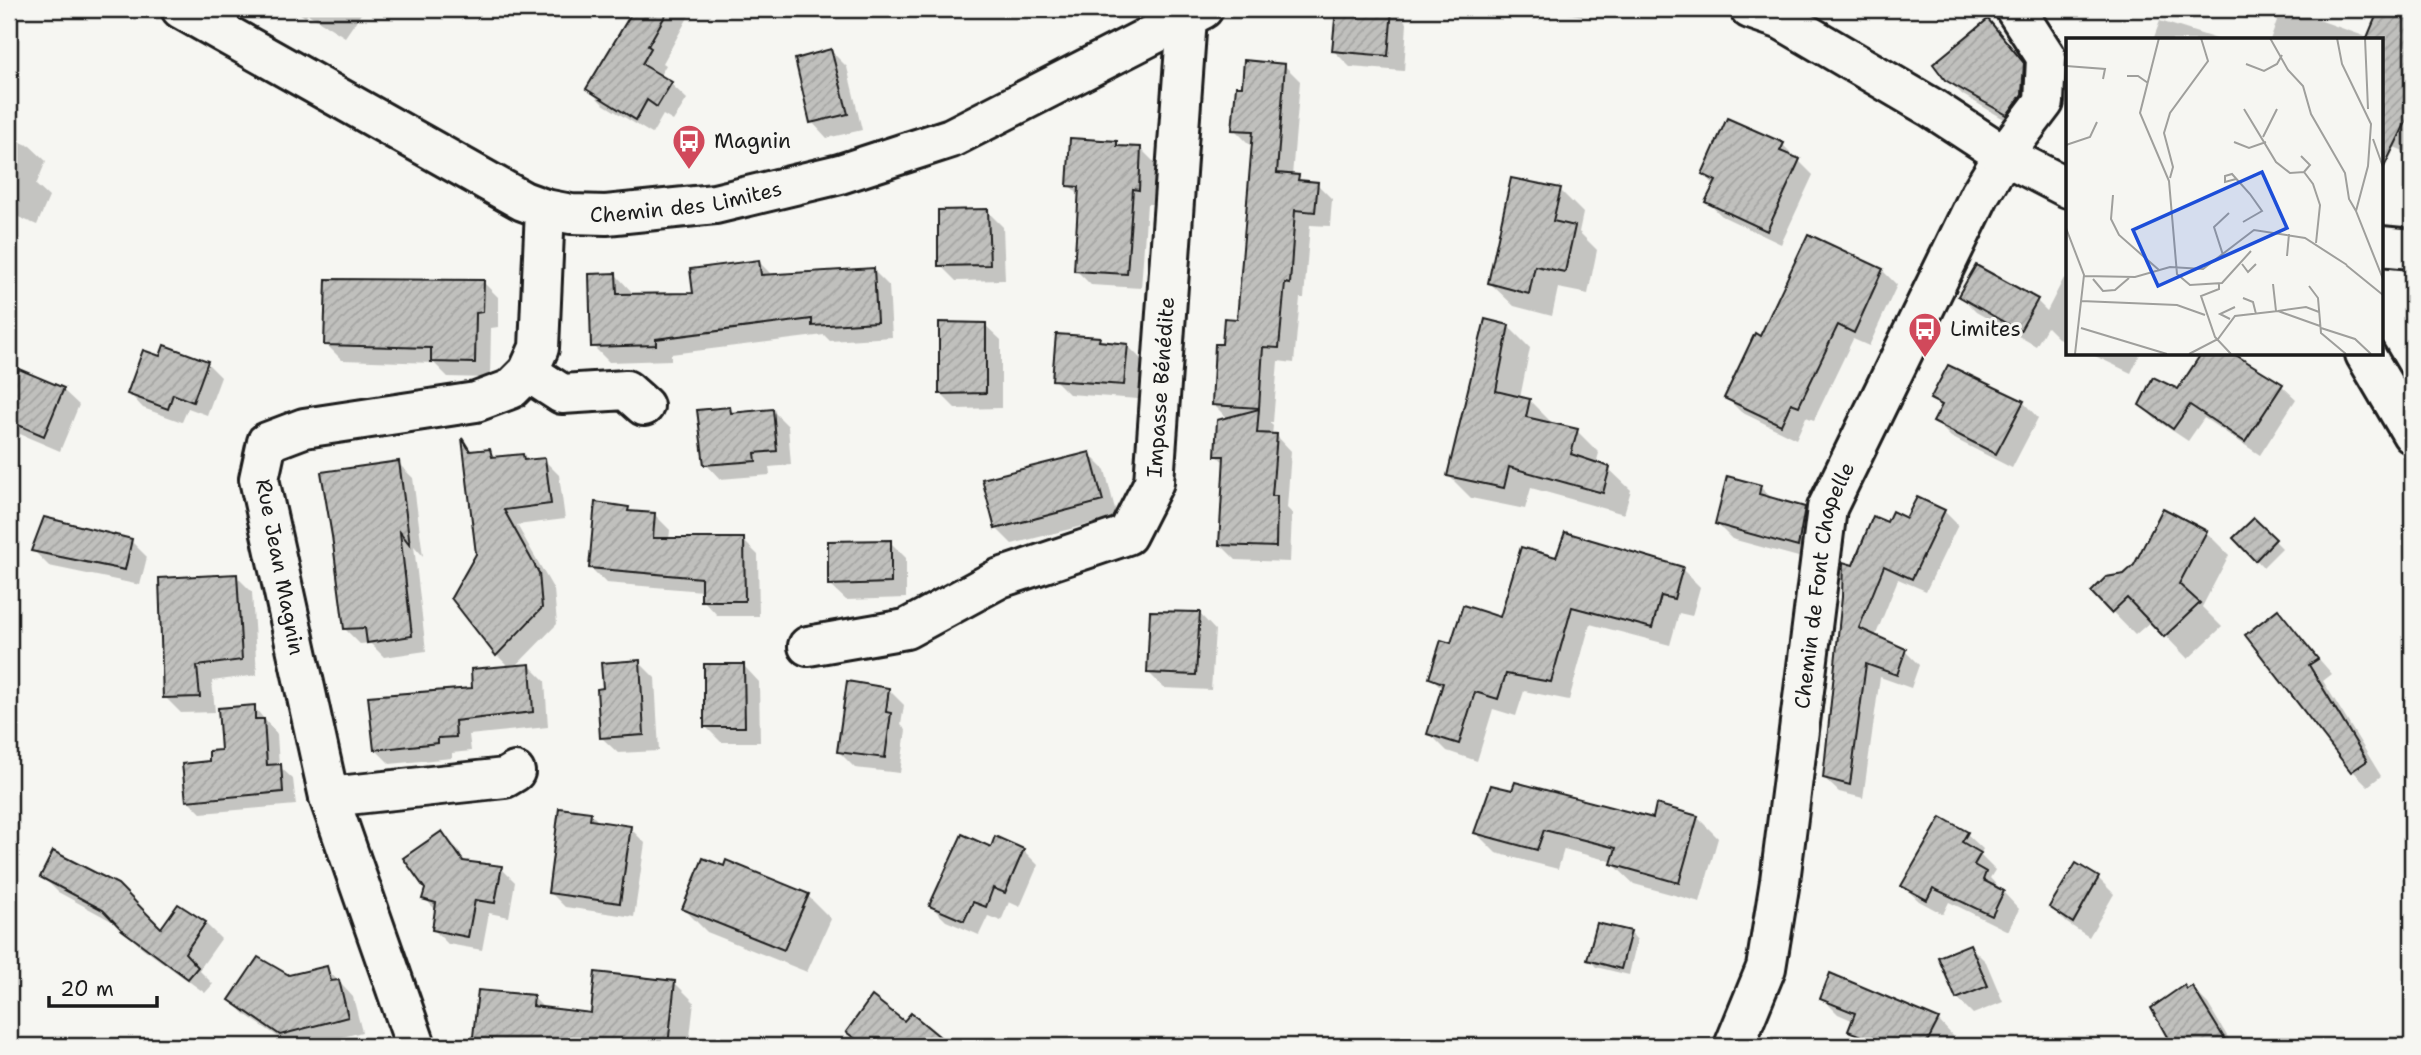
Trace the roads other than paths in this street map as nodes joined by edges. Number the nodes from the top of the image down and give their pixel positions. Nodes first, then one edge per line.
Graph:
1 (181, 9) edge
2 (1750, 9) edge
3 (2015, 9) edge
4 (1195, 13) edge
5 (2004, 155) junction
6 (2066, 187) edge
7 (545, 209) junction
8 (2382, 246) edge
9 (2412, 250) edge
10 (2366, 355) edge
11 (528, 372) junction
12 (644, 406) dead end
13 (2412, 435) edge
14 (808, 646) dead end
15 (515, 772) dead end
16 (329, 797) junction
17 (416, 1046) edge
18 (1734, 1046) edge

1 - 7 street, Chemin des Limites
2 - 5 street
3 - 5 street, Chemin de Font Chapelle
4 - 7 street, Chemin des Limites
4 - 14 street, Impasse Bénédite
5 - 6 street
5 - 18 street, Chemin de Font Chapelle
7 - 11 street
8 - 9 street
10 - 13 street
11 - 12 street
11 - 16 street, Rue Jean Magnin
15 - 16 street
16 - 17 street, Rue Jean Magnin

